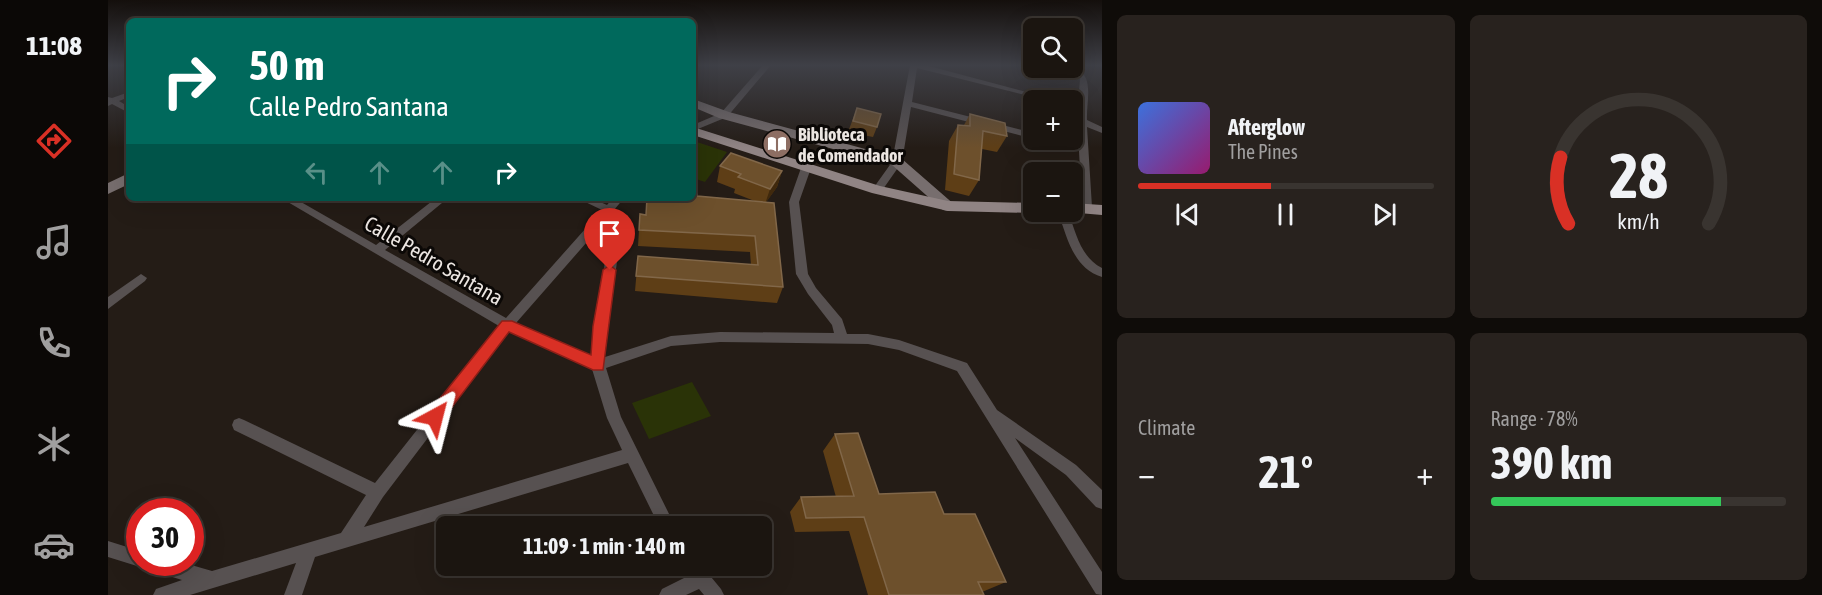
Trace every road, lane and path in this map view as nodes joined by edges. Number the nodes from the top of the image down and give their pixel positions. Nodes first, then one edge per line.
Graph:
1 (743, 93) edge
2 (910, 93) edge
3 (126, 94) edge
4 (109, 101) edge
5 (696, 104) edge
6 (908, 104) junction
7 (126, 109) edge
8 (724, 115) junction
9 (1083, 121) edge
10 (696, 128) edge
11 (696, 130) edge
12 (1102, 130) edge
13 (1023, 133) edge
14 (1083, 135) edge
15 (1084, 149) joint
16 (897, 162) junction
17 (806, 168) junction
18 (126, 180) edge
19 (108, 189) edge
20 (877, 190) junction
21 (291, 201) edge
22 (439, 201) edge
23 (589, 201) edge
24 (616, 201) edge
25 (948, 206) junction
26 (1023, 208) edge
27 (1087, 208) edge
28 (608, 209) junction
29 (1067, 222) edge
30 (377, 250) junction
31 (1102, 273) edge
32 (141, 278) dead end
33 (108, 304) edge
34 (507, 325) junction
35 (842, 339) junction
36 (598, 365) junction
37 (991, 412) junction
38 (239, 425) dead end
39 (631, 455) junction
40 (377, 492) junction
41 (1102, 501) edge
42 (662, 516) edge
43 (347, 538) junction
44 (108, 549) edge
45 (309, 552) junction
46 (126, 555) edge
47 (198, 576) edge
48 (691, 576) edge
49 (699, 576) edge
50 (212, 580) junction
51 (1102, 588) edge
52 (162, 595) edge
53 (293, 595) edge
54 (668, 595) edge
55 (715, 595) edge

1 - 8 street
2 - 6 street
3 - 4 street
4 - 7 street
5 - 8 street
6 - 13 street
6 - 16 street
8 - 10 street
8 - 16 street
9 - 12 street
11 - 17 main road
14 - 15 street
15 - 27 street
16 - 20 street
16 - 25 street
17 - 20 main road
17 - 35 street
18 - 19 street
20 - 25 main road
21 - 30 street, Calle Pedro Santana
22 - 30 street
23 - 28 street
24 - 28 street
25 - 26 main road
28 - 34 street
28 - 36 street
29 - 31 street
30 - 34 street, Calle Pedro Santana
32 - 33 street
34 - 36 street, Calle Pedro Santana
34 - 40 street
35 - 36 street
35 - 37 street
36 - 39 street
37 - 41 street
37 - 51 street
38 - 40 street
39 - 42 street
39 - 43 street
40 - 43 street
43 - 45 street
44 - 46 street
45 - 50 street
45 - 53 street
47 - 50 street
48 - 54 street
49 - 55 street
50 - 52 street

